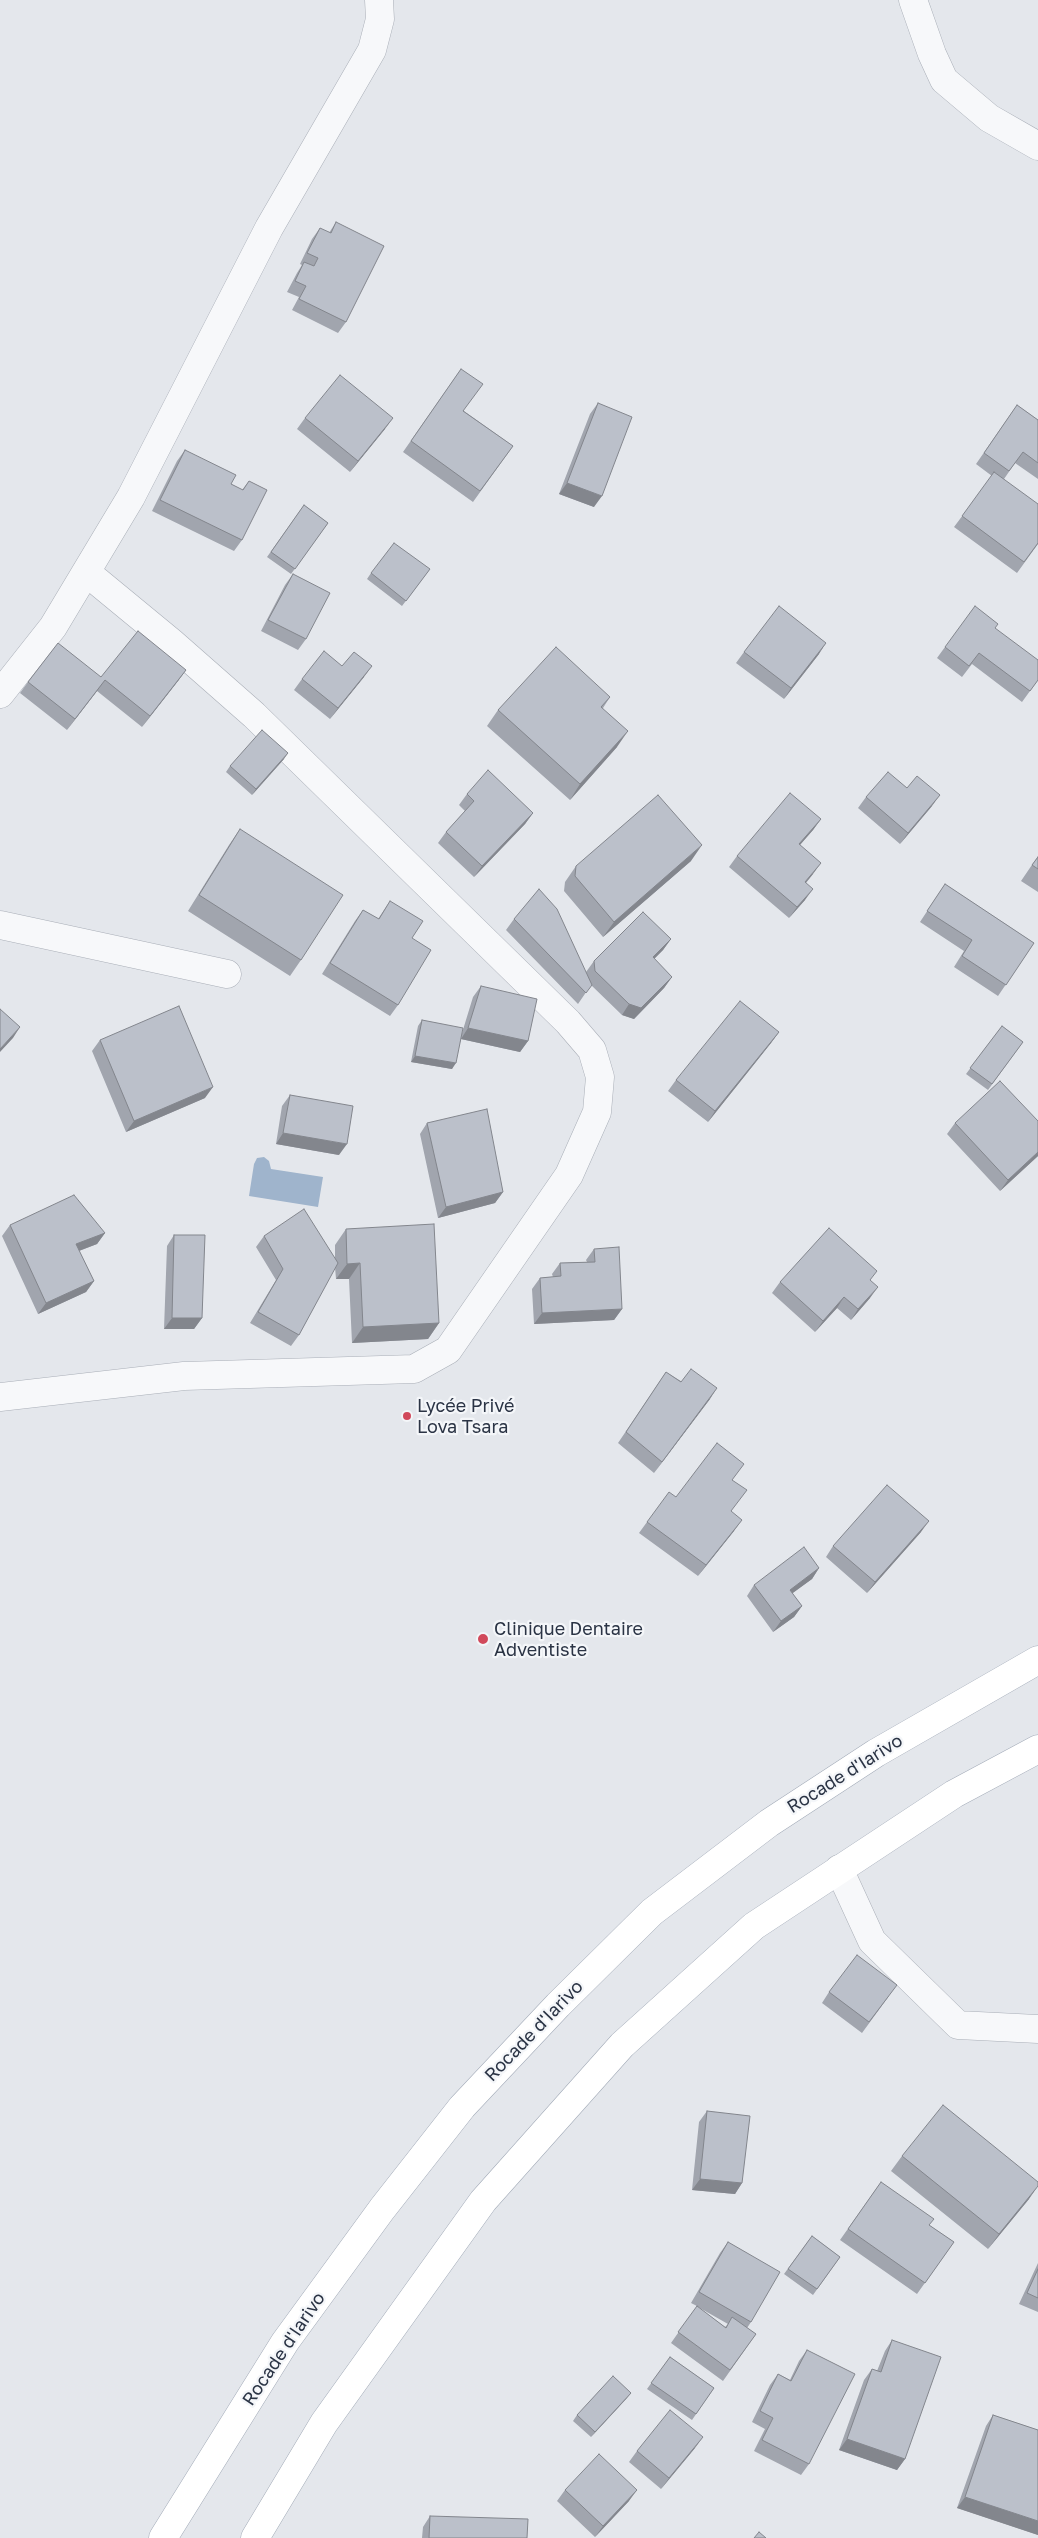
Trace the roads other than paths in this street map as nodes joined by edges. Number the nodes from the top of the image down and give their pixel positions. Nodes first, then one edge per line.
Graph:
1 (379, 0) edge
2 (913, 0) edge
3 (1038, 146) edge
4 (86, 572) junction
5 (0, 694) edge
6 (0, 925) edge
7 (227, 974) dead end
8 (0, 1397) edge
9 (1038, 1660) edge
10 (1038, 1749) edge
11 (839, 1869) junction
12 (1038, 2029) edge
13 (163, 2538) edge
14 (255, 2538) edge

1 - 4 street
2 - 3 street
4 - 5 street
4 - 8 street
6 - 7 street
9 - 13 main road, Rocade d'Iarivo
10 - 11 main road
11 - 12 street
11 - 14 main road

